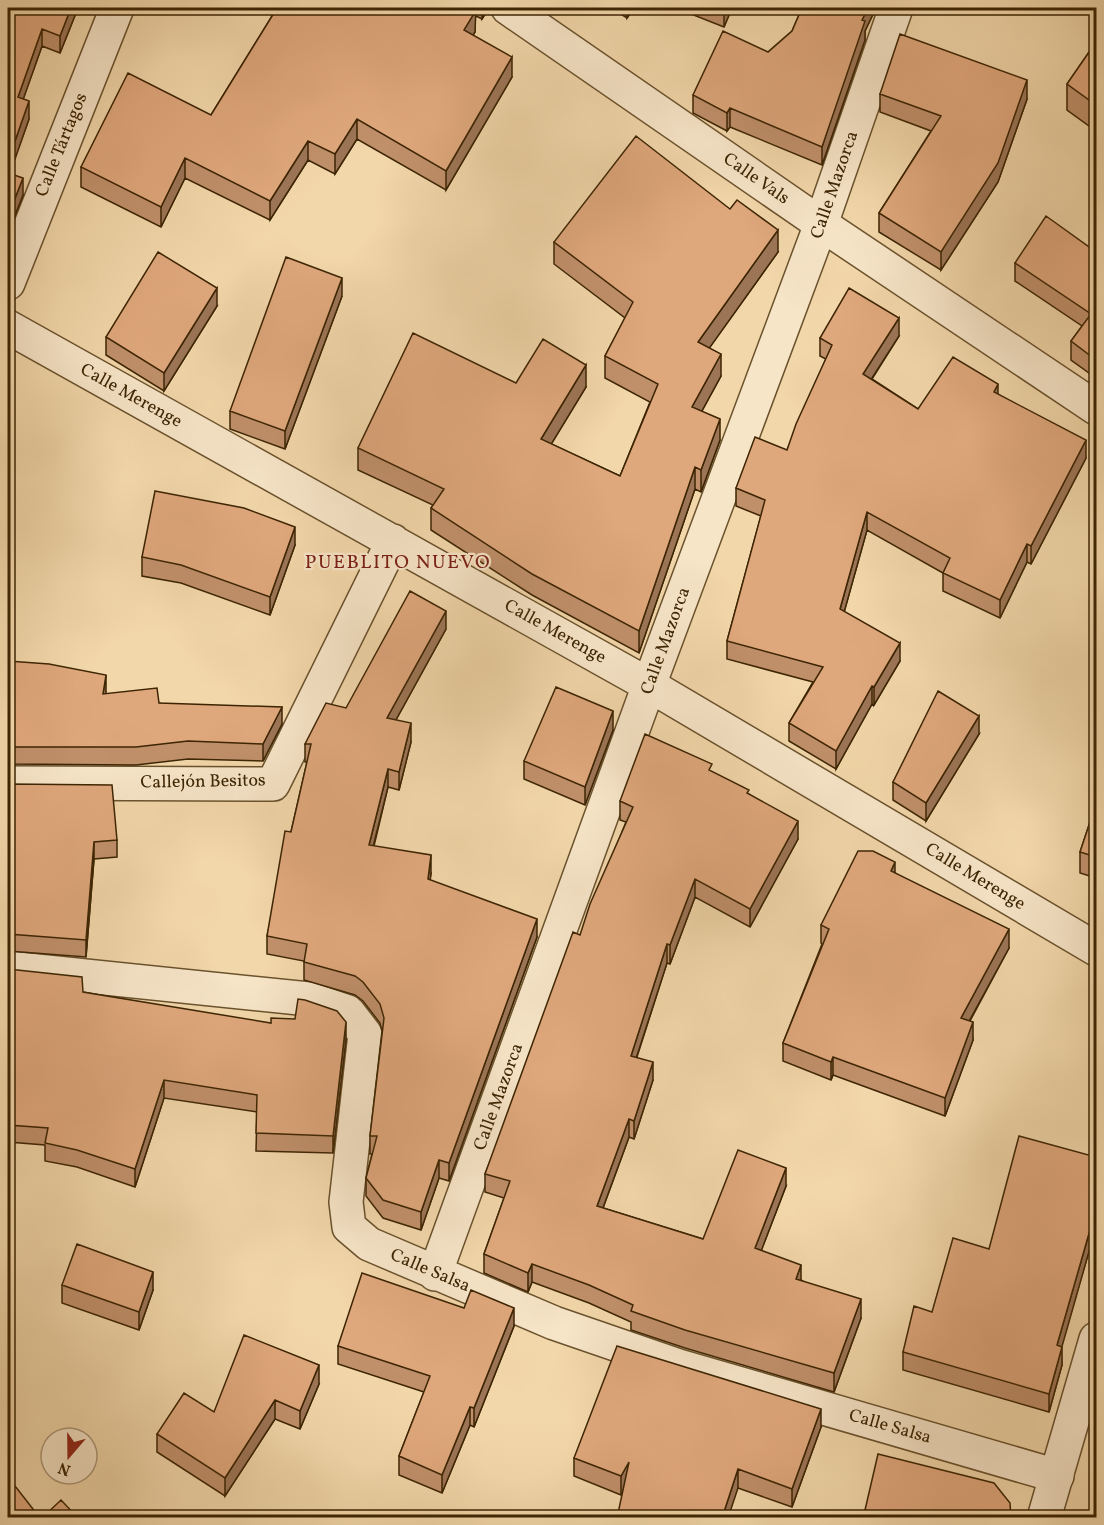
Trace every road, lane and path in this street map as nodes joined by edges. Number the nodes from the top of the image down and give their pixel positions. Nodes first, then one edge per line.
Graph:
1 (117, 8) edge
2 (508, 8) edge
3 (896, 8) edge
4 (821, 224) junction
5 (8, 283) edge
6 (8, 327) edge
7 (1096, 408) edge
8 (393, 541) junction
9 (649, 685) junction
10 (8, 783) edge
11 (1096, 949) edge
12 (8, 968) edge
13 (435, 1274) junction
14 (1096, 1339) edge
15 (1057, 1476) junction
16 (1044, 1518) edge

1 - 5 street, Calle Tártagos
2 - 4 street, Calle Vals
3 - 4 street, Calle Mazorca
4 - 7 street, Calle Vals
4 - 9 street, Calle Mazorca
6 - 8 street, Calle Merenge
8 - 9 street, Calle Merenge
8 - 10 street, Callejón Besitos
9 - 11 street, Calle Merenge
9 - 13 street, Calle Mazorca
12 - 13 street, Calle Salsa
13 - 15 street, Calle Salsa
14 - 15 street
15 - 16 street

